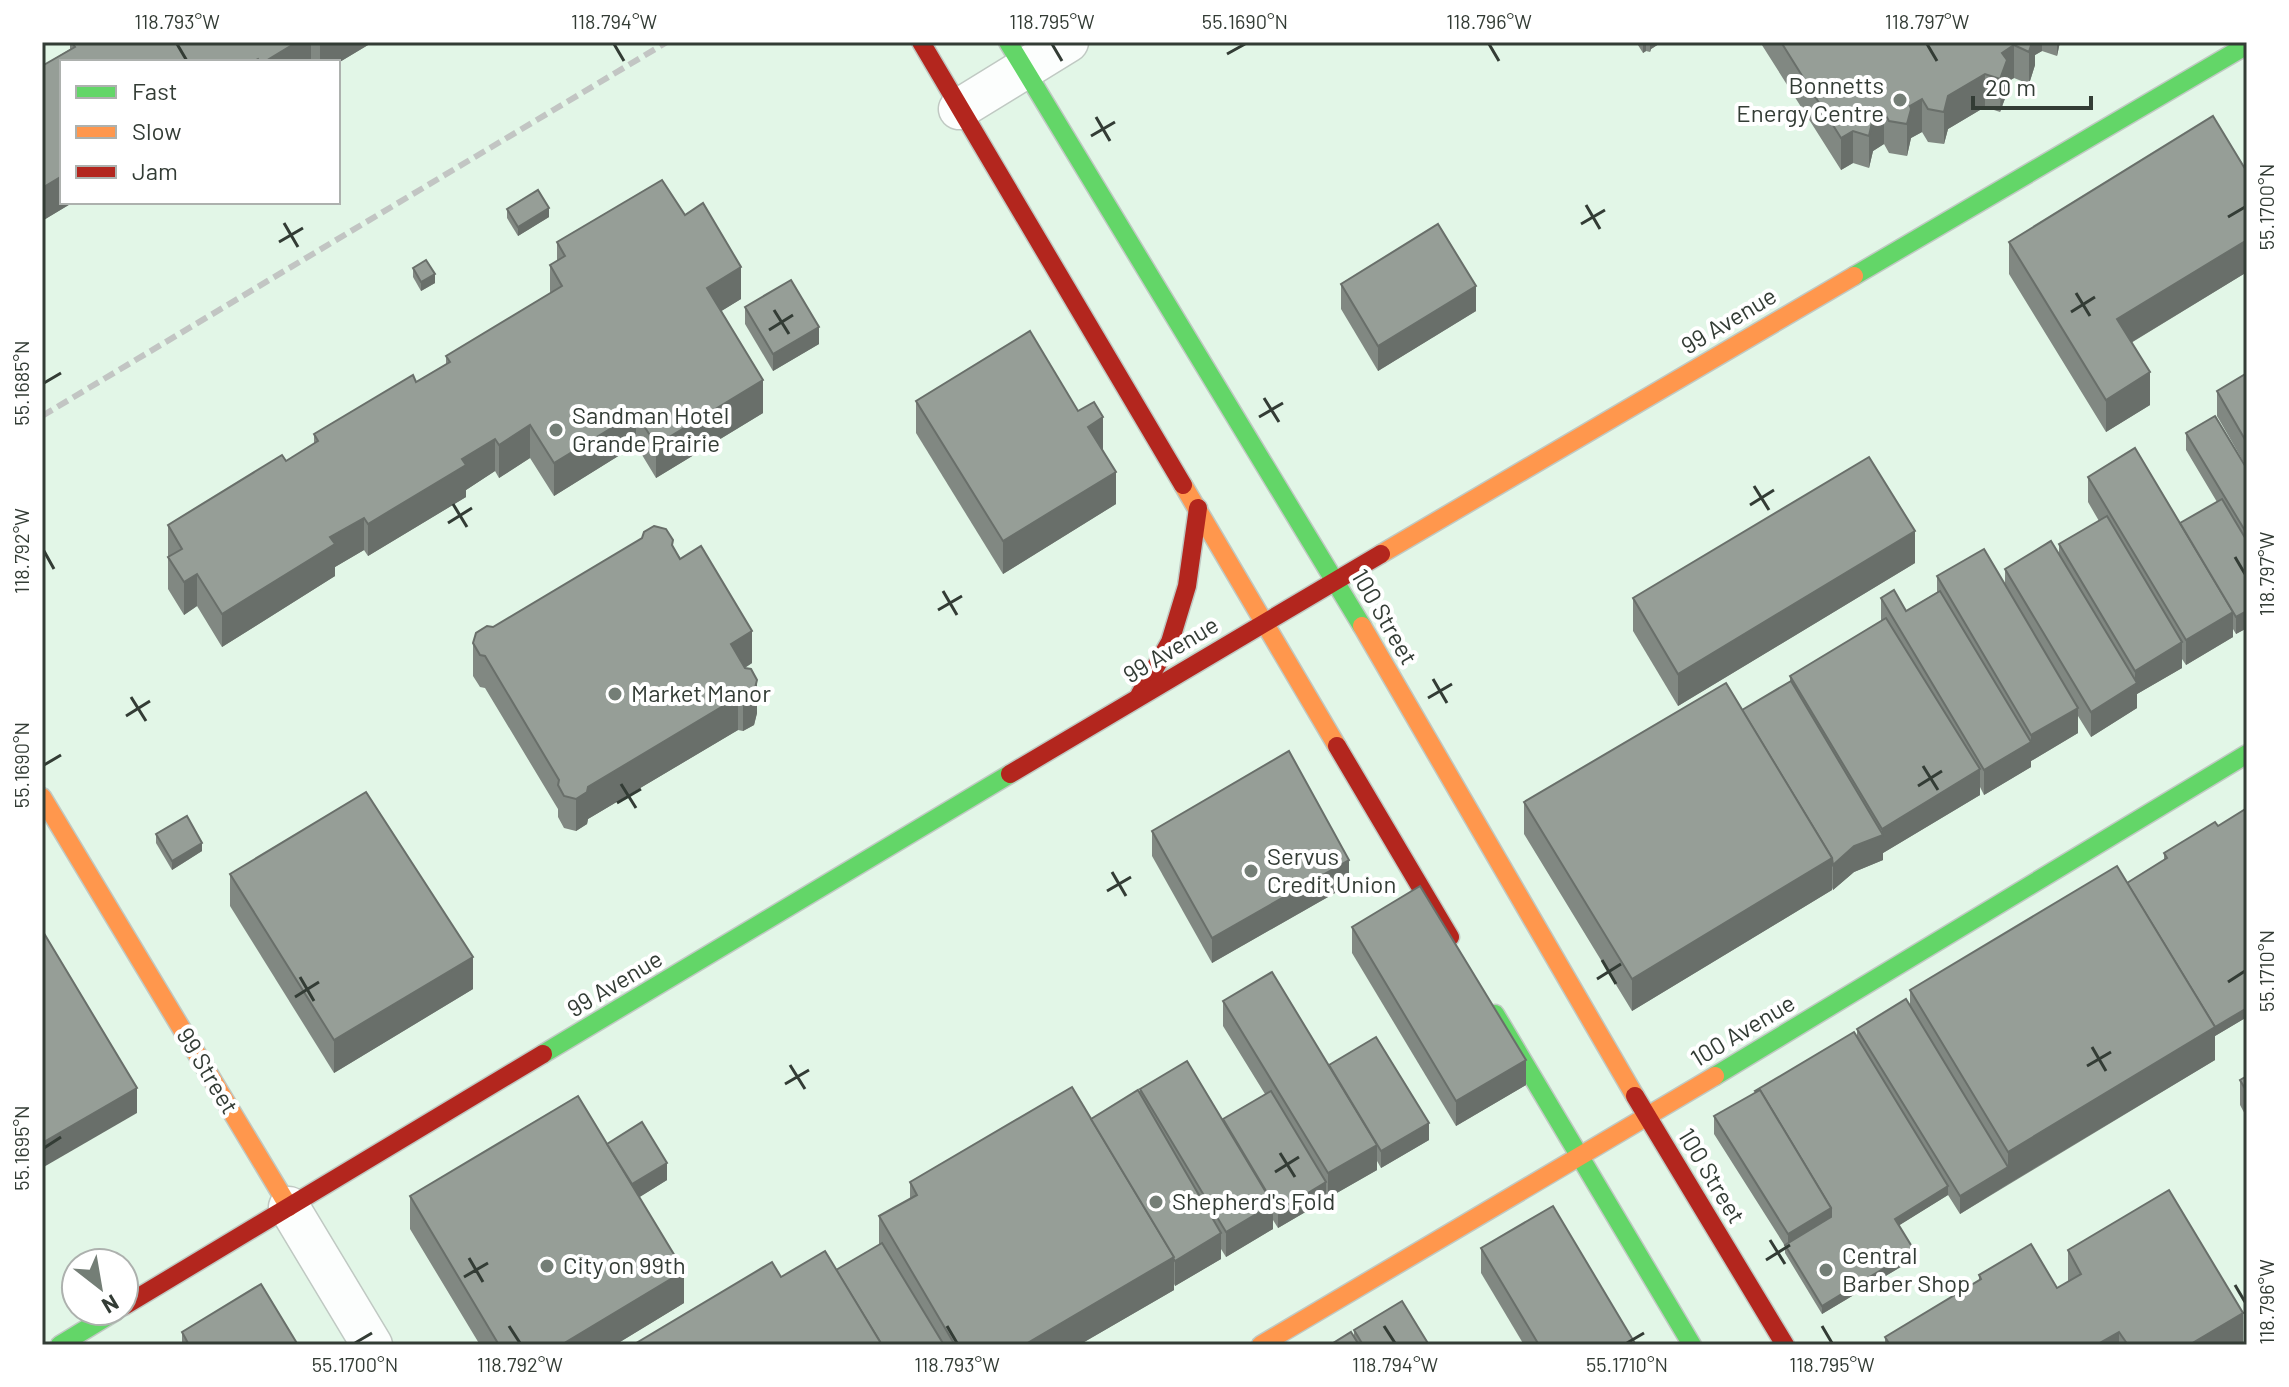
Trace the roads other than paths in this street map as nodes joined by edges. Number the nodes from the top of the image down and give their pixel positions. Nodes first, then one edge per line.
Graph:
1 (921, 42) edge
2 (1068, 42) edge
3 (2243, 49) edge
4 (1015, 56) edge
5 (959, 109) junction
6 (1198, 508) junction
7 (1335, 580) junction
8 (1263, 624) junction
9 (1138, 697) junction
10 (2247, 754) edge
11 (42, 797) edge
12 (1460, 955) edge
13 (1483, 994) edge
14 (1647, 1117) junction
15 (1580, 1157) junction
16 (289, 1207) junction
17 (140, 1296) edge
18 (90, 1327) edge
19 (60, 1345) edge
20 (372, 1345) edge
21 (1261, 1345) edge
22 (1692, 1345) edge
23 (1785, 1345) edge

1 - 5 main road
2 - 4 street
3 - 7 main road, 99 Avenue
4 - 5 street
4 - 7 main road, 100 Street
5 - 6 main road
6 - 8 main road
6 - 9 main road
7 - 8 main road, 99 Avenue
7 - 14 main road, 100 Street
8 - 9 main road, 99 Avenue
8 - 12 main road
9 - 16 main road, 99 Avenue
10 - 14 main road, 100 Avenue
11 - 16 main road, 99 Street
13 - 15 main road
14 - 15 main road, 100 Avenue
14 - 23 main road, 100 Street
15 - 21 main road, 100 Avenue
15 - 22 main road
16 - 17 main road, 99 Avenue
16 - 20 street, 99 Street
18 - 19 main road

